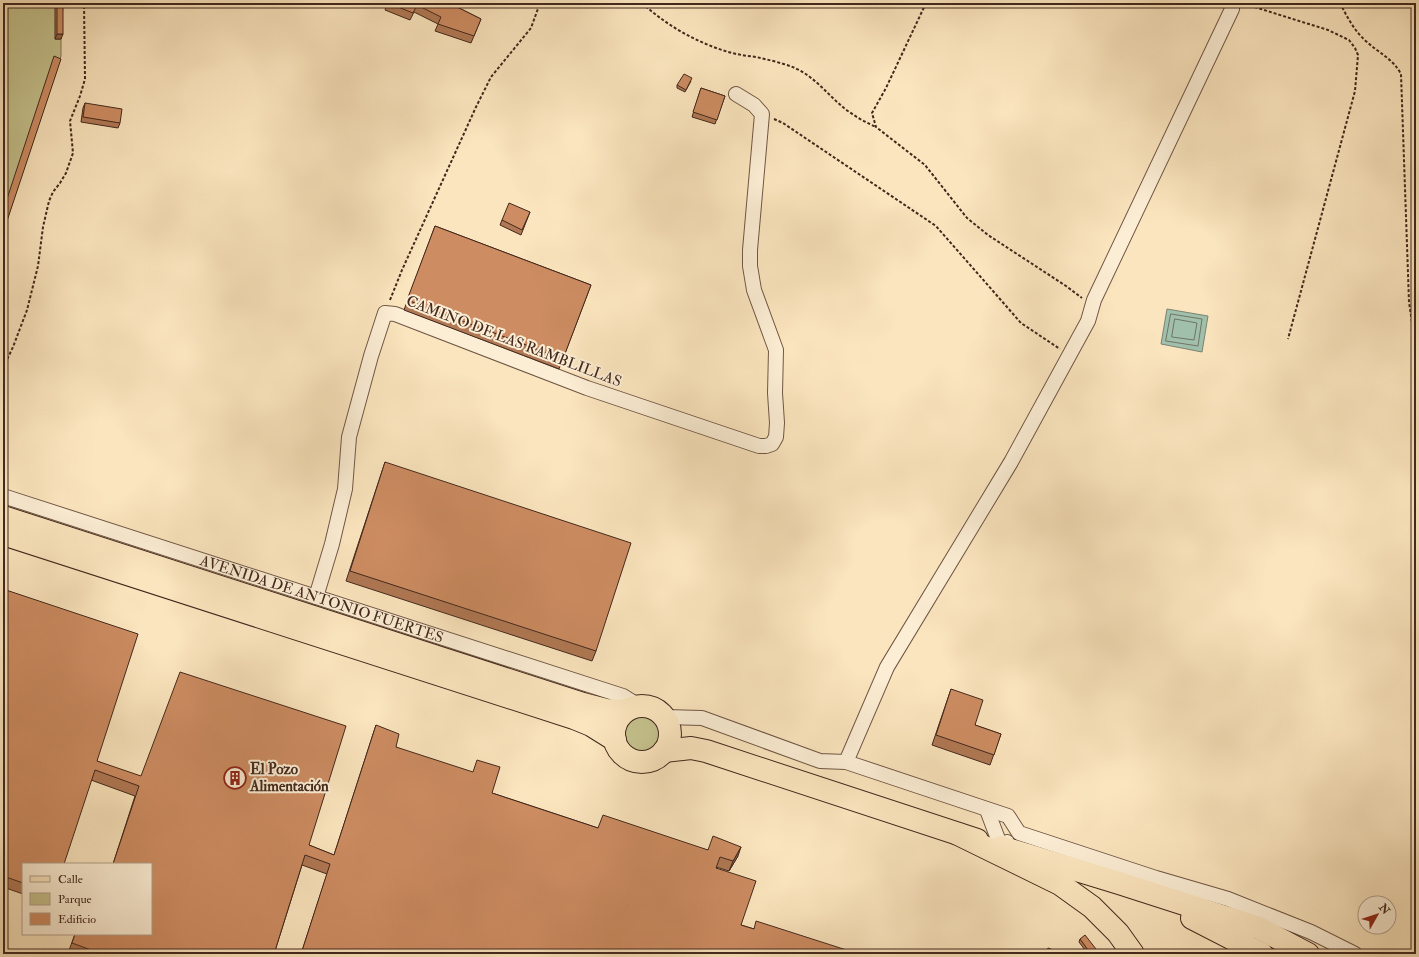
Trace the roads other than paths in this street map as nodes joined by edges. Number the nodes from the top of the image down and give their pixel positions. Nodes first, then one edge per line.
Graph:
1 (1232, 3) edge
2 (736, 94) dead end
3 (3, 496) edge
4 (3, 517) edge
5 (3, 534) edge
6 (316, 597) junction
7 (632, 709) junction
8 (667, 721) junction
9 (615, 740) junction
10 (706, 751) junction
11 (664, 752) junction
12 (846, 762) junction
13 (987, 810) junction
14 (1019, 833) junction
15 (958, 834) junction
16 (1001, 847) junction
17 (1119, 883) junction
18 (1204, 910) junction
19 (1133, 954) edge
20 (1262, 954) edge
21 (1291, 954) edge
22 (1308, 954) edge
23 (1355, 954) edge

1 - 12 street
2 - 6 street, CAMINO DE LAS RAMBLILLAS
3 - 6 street, AVENIDA DE ANTONIO FUERTES
4 - 7 main road, AVENIDA DE ANTONIO FUERTES
5 - 9 main road
6 - 7 street, AVENIDA DE ANTONIO FUERTES
7 - 8 main road
7 - 9 main road
8 - 10 main road
8 - 11 main road
8 - 12 street
9 - 11 main road
10 - 11 main road
10 - 15 main road
12 - 13 street
13 - 14 street
13 - 16 street
14 - 16 street
14 - 23 street
15 - 16 main road
15 - 19 main road
16 - 17 main road
17 - 18 main road
17 - 20 main road
18 - 21 main road
18 - 22 main road

